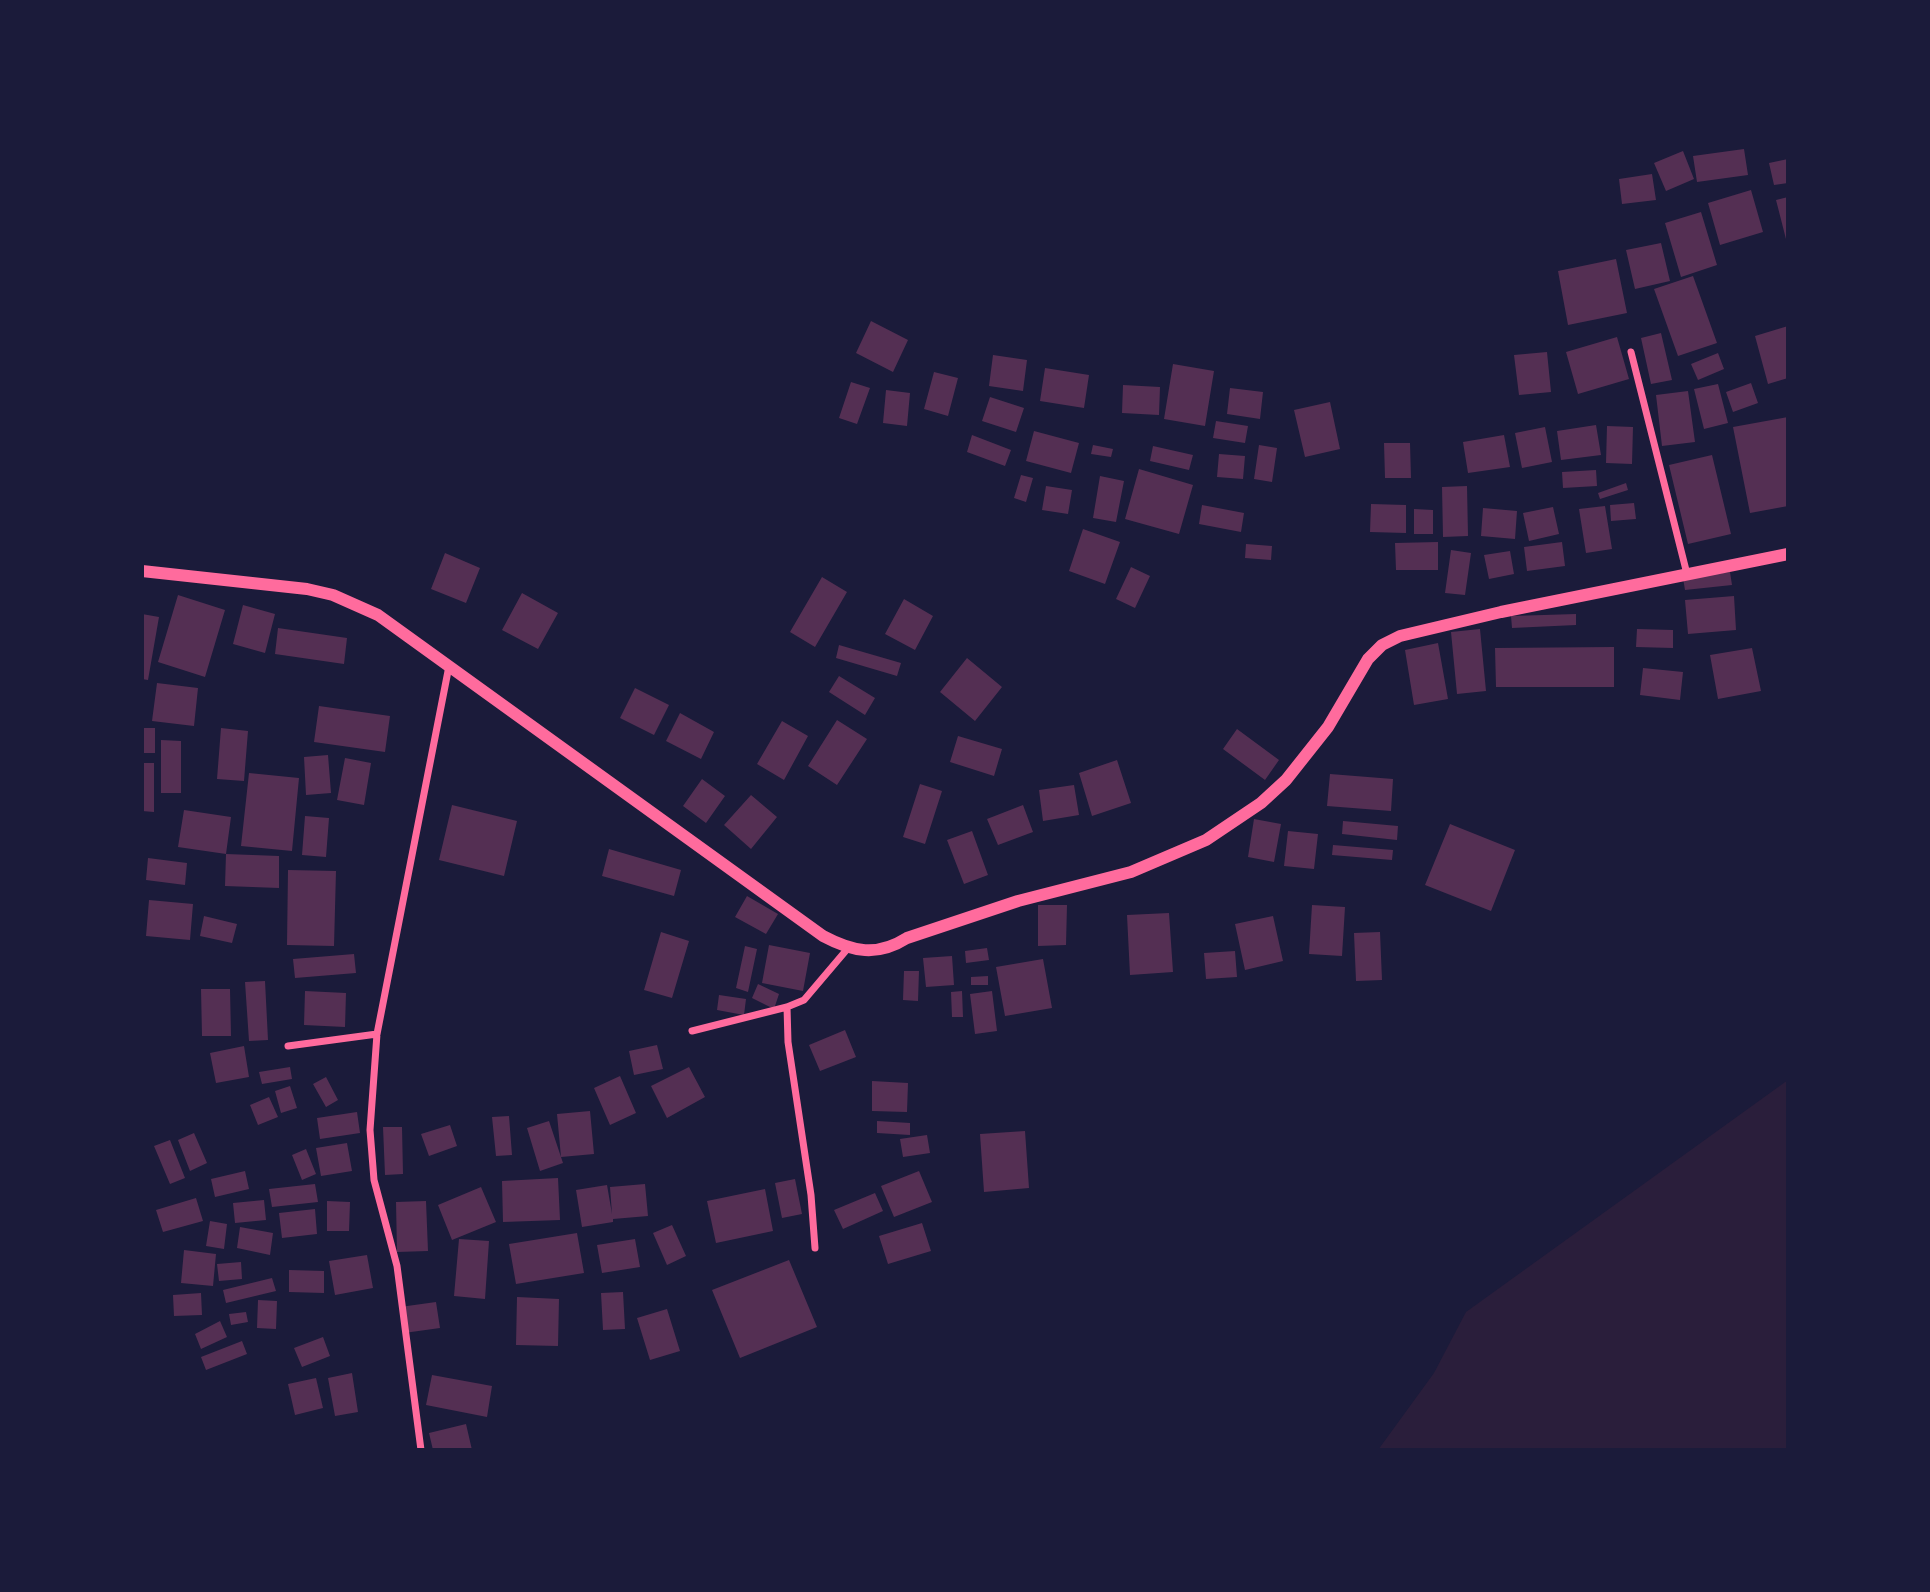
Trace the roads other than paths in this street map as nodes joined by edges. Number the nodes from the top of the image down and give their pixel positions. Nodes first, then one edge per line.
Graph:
1 (1631, 352) dead end
2 (1788, 554) edge
3 (142, 571) edge
4 (1688, 574) junction
5 (449, 665) junction
6 (849, 947) junction
7 (787, 1007) junction
8 (692, 1031) dead end
9 (377, 1034) junction
10 (288, 1046) dead end
11 (815, 1248) dead end
12 (421, 1450) edge

1 - 4 street
2 - 4 street
3 - 5 street
4 - 6 street
5 - 6 street
5 - 9 street
6 - 7 street
7 - 8 street
7 - 11 street
9 - 10 street
9 - 12 street

